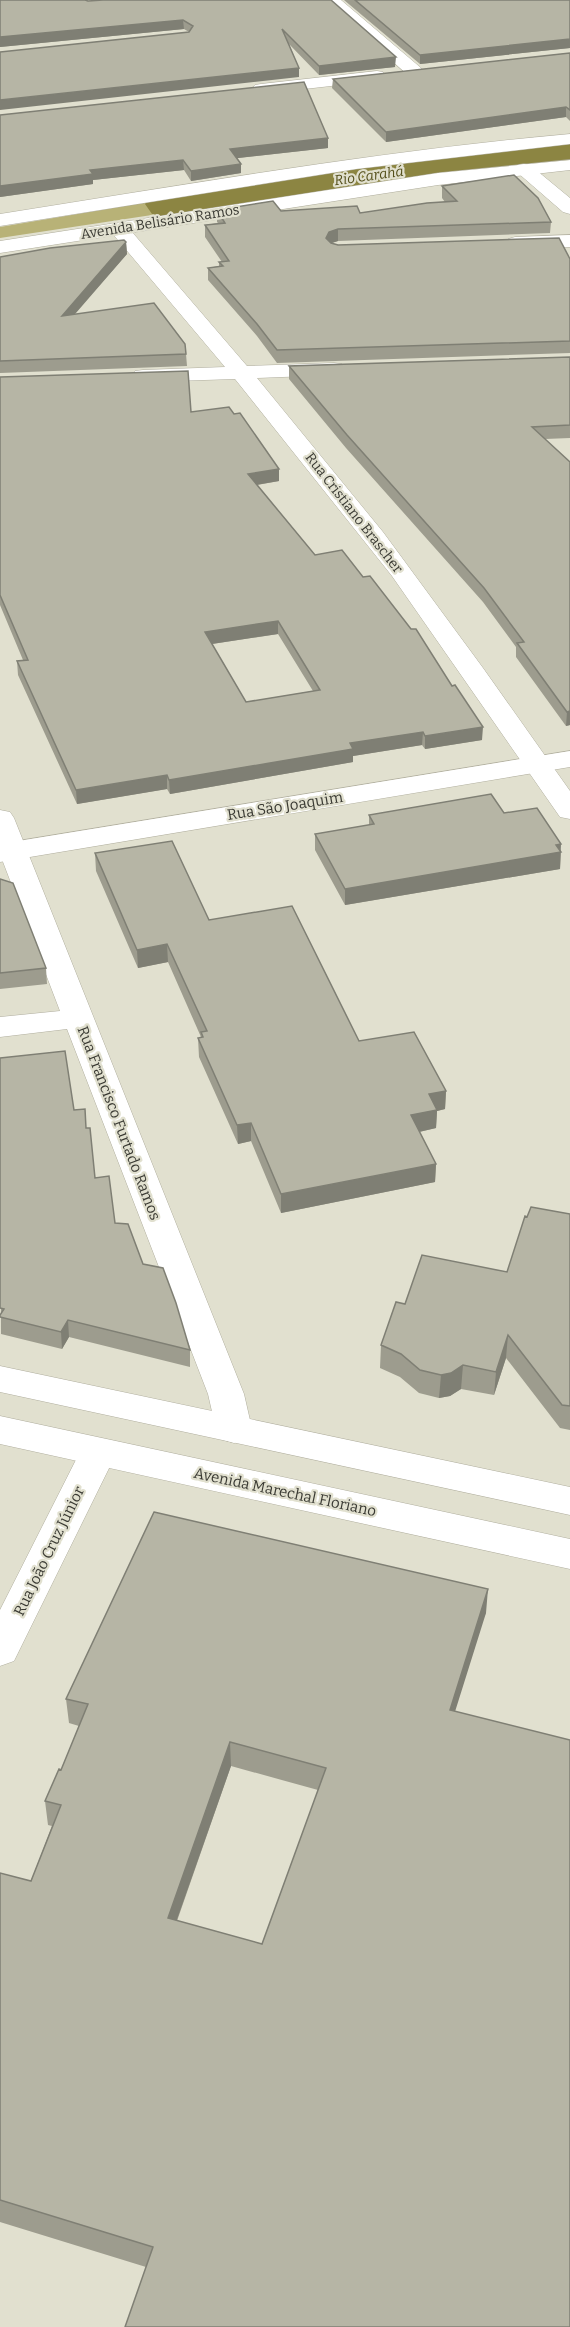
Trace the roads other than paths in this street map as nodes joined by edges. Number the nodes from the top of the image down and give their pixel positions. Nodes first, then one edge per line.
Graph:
1 (332, 0) edge
2 (437, 70) edge
3 (415, 72) junction
4 (249, 90) edge
5 (570, 139) edge
6 (570, 165) edge
7 (524, 169) junction
8 (570, 208) edge
9 (0, 220) edge
10 (119, 229) junction
11 (570, 241) edge
12 (501, 243) edge
13 (0, 247) edge
14 (359, 368) edge
15 (242, 373) junction
16 (127, 377) edge
17 (570, 759) edge
18 (537, 765) junction
19 (570, 811) edge
20 (0, 818) edge
21 (6, 852) edge
22 (78, 1018) junction
23 (0, 1027) edge
24 (0, 1379) edge
25 (234, 1429) junction
26 (0, 1430) edge
27 (98, 1452) junction
28 (570, 1501) edge
29 (570, 1554) edge
30 (0, 1650) edge

1 - 3 street
2 - 3 street
3 - 4 street
5 - 9 street, Avenida Belisário Ramos
6 - 7 street, Avenida Belisário Ramos
7 - 8 street
7 - 10 street, Avenida Belisário Ramos
10 - 13 street, Avenida Belisário Ramos
10 - 15 street, Rua Cristiano Brascher
11 - 12 street
14 - 15 street
15 - 16 street
15 - 18 street, Rua Cristiano Brascher
17 - 18 street, Rua São Joaquim
18 - 19 street, Rua Cristiano Brascher
18 - 21 street, Rua São Joaquim
20 - 21 street, Rua Francisco Furtado Ramos
21 - 22 street, Rua Francisco Furtado Ramos
22 - 23 street
22 - 25 street, Rua Francisco Furtado Ramos
24 - 25 street
25 - 28 street
26 - 27 street, Avenida Marechal Floriano
27 - 29 street, Avenida Marechal Floriano
27 - 30 street, Rua João Cruz Júnior

